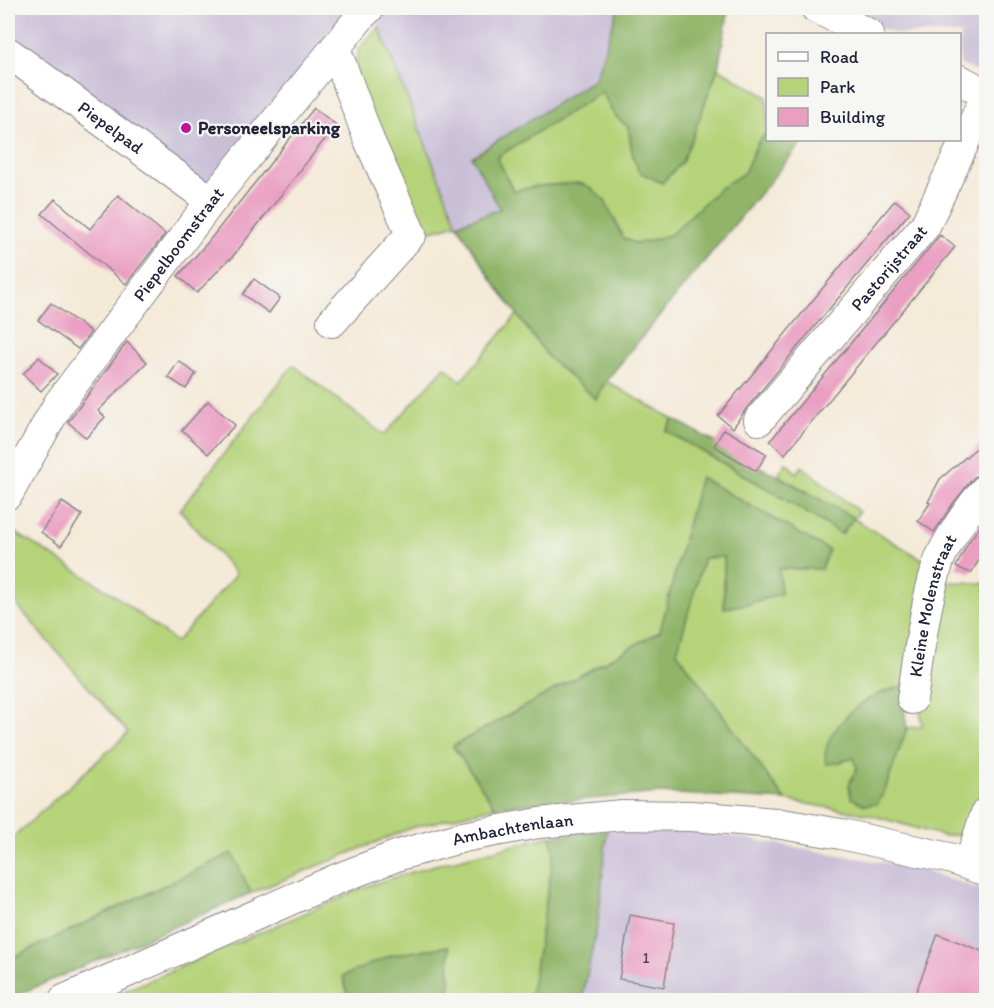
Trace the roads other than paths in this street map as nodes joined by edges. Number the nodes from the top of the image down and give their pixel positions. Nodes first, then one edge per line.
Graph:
1 (369, 8) edge
2 (816, 8) edge
3 (867, 33) edge
4 (335, 48) junction
5 (9, 53) dead end
6 (961, 81) edge
7 (987, 95) edge
8 (212, 201) junction
9 (332, 322) dead end
10 (759, 420) dead end
11 (987, 489) edge
12 (8, 494) edge
13 (912, 699) dead end
14 (987, 813) edge
15 (978, 867) edge
16 (64, 1000) edge

1 - 4 street, Piepelboomstraat
2 - 3 street
4 - 8 street, Piepelboomstraat
4 - 9 street
5 - 8 street, Piepelpad
6 - 7 street, Pastorijstraat
7 - 10 street, Pastorijstraat
8 - 12 street, Piepelboomstraat
11 - 13 street, Kleine Molenstraat
14 - 15 street
15 - 16 street, Ambachtenlaan

